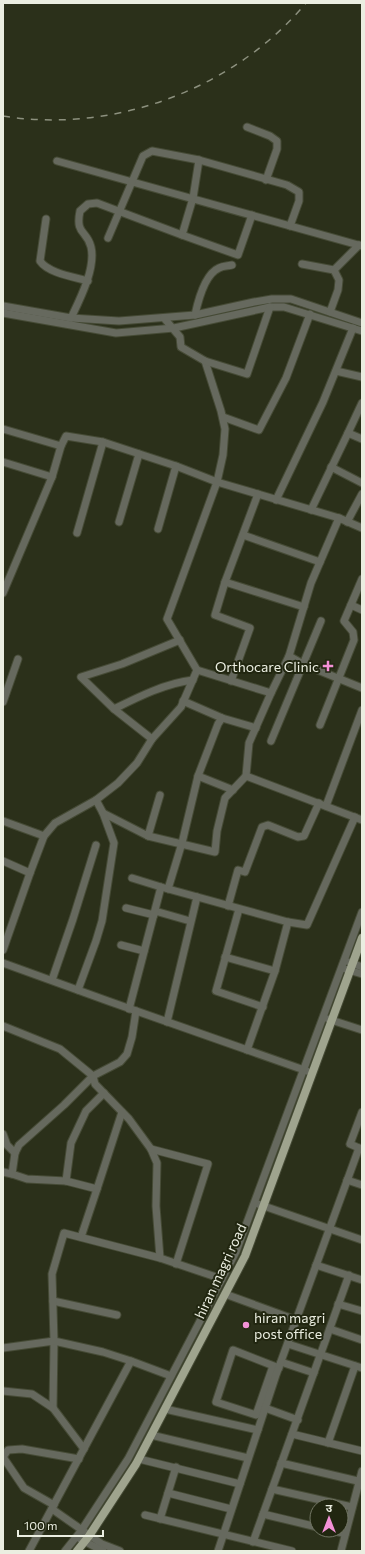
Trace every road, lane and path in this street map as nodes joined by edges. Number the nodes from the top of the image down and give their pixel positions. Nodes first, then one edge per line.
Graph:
1 (247, 127) dead end
2 (199, 160) junction
3 (57, 161) dead end
4 (266, 180) junction
5 (133, 182) junction
6 (193, 198) junction
7 (120, 212) junction
8 (252, 215) junction
9 (46, 219) dead end
10 (290, 226) junction
11 (182, 235) junction
12 (108, 238) dead end
13 (360, 246) edge
14 (238, 255) junction
15 (302, 264) dead end
16 (334, 270) junction
17 (88, 281) junction
18 (3, 306) edge
19 (270, 307) junction
20 (330, 312) junction
21 (3, 313) edge
22 (310, 314) junction
23 (195, 315) junction
24 (71, 318) junction
25 (164, 318) junction
26 (362, 323) edge
27 (174, 328) junction
28 (353, 328) junction
29 (362, 331) edge
30 (205, 361) junction
31 (336, 371) junction
32 (362, 377) edge
33 (362, 403) edge
34 (223, 417) junction
35 (3, 429) edge
36 (348, 433) junction
37 (362, 439) edge
38 (103, 442) junction
39 (61, 446) junction
40 (139, 454) junction
41 (3, 462) edge
42 (176, 466) junction
43 (332, 467) junction
44 (52, 477) junction
45 (217, 482) junction
46 (362, 483) edge
47 (258, 494) junction
48 (362, 494) edge
49 (276, 500) junction
50 (311, 510) junction
51 (339, 518) junction
52 (119, 522) dead end
53 (347, 522) junction
54 (158, 528) dead end
55 (362, 528) edge
56 (77, 532) dead end
57 (243, 535) junction
58 (320, 562) junction
59 (362, 579) edge
60 (225, 582) junction
61 (3, 593) edge
62 (351, 605) junction
63 (304, 606) junction
64 (362, 610) edge
65 (321, 621) dead end
66 (180, 640) junction
67 (289, 656) junction
68 (18, 659) dead end
69 (303, 664) junction
70 (197, 670) junction
71 (193, 680) junction
72 (339, 680) junction
73 (231, 681) junction
74 (362, 688) edge
75 (271, 693) junction
76 (183, 701) junction
77 (3, 702) edge
78 (114, 709) junction
79 (362, 710) edge
80 (222, 718) junction
81 (320, 725) dead end
82 (256, 728) junction
83 (152, 739) junction
84 (271, 741) dead end
85 (198, 776) junction
86 (246, 776) junction
87 (233, 790) junction
88 (160, 795) dead end
89 (96, 800) junction
90 (323, 804) junction
91 (103, 813) junction
92 (355, 817) junction
93 (362, 820) edge
94 (3, 821) edge
95 (44, 836) junction
96 (148, 836) junction
97 (182, 843) junction
98 (96, 845) dead end
99 (3, 861) edge
100 (30, 873) junction
101 (132, 878) dead end
102 (165, 888) junction
103 (196, 897) junction
104 (228, 906) junction
105 (126, 908) dead end
106 (239, 909) junction
107 (362, 912) edge
108 (154, 913) junction
109 (190, 921) junction
110 (288, 922) junction
111 (362, 938) edge
112 (121, 945) dead end
113 (3, 950) edge
114 (144, 951) junction
115 (225, 957) junction
116 (3, 963) edge
117 (347, 966) junction
118 (362, 966) edge
119 (275, 971) junction
120 (362, 974) edge
121 (52, 980) junction
122 (78, 990) junction
123 (263, 1007) junction
124 (133, 1010) junction
125 (324, 1017) junction
126 (332, 1020) junction
127 (167, 1022) junction
128 (3, 1026) edge
129 (362, 1030) edge
130 (247, 1050) junction
131 (304, 1070) junction
132 (313, 1073) junction
133 (93, 1076) junction
134 (104, 1093) junction
135 (122, 1112) junction
136 (362, 1112) edge
137 (3, 1134) edge
138 (151, 1149) junction
139 (361, 1149) edge
140 (15, 1153) junction
141 (3, 1172) edge
142 (12, 1174) junction
143 (347, 1180) junction
144 (66, 1181) junction
145 (362, 1185) edge
146 (97, 1189) junction
147 (255, 1203) junction
148 (263, 1206) junction
149 (329, 1228) junction
150 (81, 1237) junction
151 (362, 1240) edge
152 (160, 1258) junction
153 (176, 1264) junction
154 (316, 1265) junction
155 (349, 1275) junction
156 (222, 1279) junction
157 (362, 1280) edge
158 (225, 1294) junction
159 (52, 1301) junction
160 (338, 1304) junction
161 (362, 1312) edge
162 (117, 1315) dead end
163 (296, 1320) junction
164 (330, 1329) junction
165 (362, 1340) edge
166 (54, 1341) junction
167 (288, 1344) junction
168 (3, 1348) edge
169 (321, 1354) junction
170 (131, 1361) junction
171 (278, 1365) junction
172 (354, 1366) junction
173 (362, 1368) edge
174 (314, 1373) junction
175 (171, 1376) junction
176 (3, 1391) edge
177 (53, 1408) junction
178 (265, 1408) junction
179 (165, 1409) junction
180 (298, 1420) junction
181 (258, 1430) junction
182 (292, 1434) junction
183 (151, 1435) junction
184 (328, 1443) junction
185 (84, 1449) junction
186 (362, 1451) edge
187 (3, 1457) edge
188 (248, 1458) junction
189 (79, 1459) junction
190 (138, 1459) junction
191 (281, 1463) junction
192 (176, 1467) junction
193 (362, 1471) edge
194 (360, 1481) edge
195 (240, 1484) junction
196 (272, 1489) junction
197 (168, 1493) junction
198 (53, 1507) junction
199 (352, 1507) junction
200 (231, 1509) junction
201 (263, 1514) junction
202 (145, 1515) dead end
203 (160, 1519) junction
204 (349, 1519) edge
205 (309, 1525) edge
206 (81, 1530) junction
207 (223, 1535) junction
208 (76, 1537) junction
209 (344, 1538) edge
210 (87, 1539) junction
211 (253, 1542) junction
212 (29, 1551) edge
213 (65, 1551) edge
214 (77, 1551) edge
215 (103, 1551) edge
216 (120, 1551) edge
217 (218, 1551) edge
218 (292, 1551) edge
219 (341, 1551) edge

1 - 4 street
2 - 4 street
2 - 5 street
2 - 6 street
3 - 5 street
4 - 10 street
5 - 6 street
5 - 7 street
6 - 8 street
6 - 11 street
7 - 11 street
7 - 12 street
7 - 17 street
8 - 10 street
8 - 14 street
9 - 17 street
10 - 13 street
11 - 14 street
13 - 16 street
14 - 23 street
15 - 16 street
16 - 20 street
17 - 24 street
18 - 24 street
19 - 22 street
19 - 27 street
19 - 30 street
20 - 23 street
20 - 26 street
21 - 27 street
22 - 28 street
22 - 34 street
23 - 25 street
24 - 25 street
25 - 27 street
27 - 30 street
28 - 29 street
28 - 31 street
30 - 34 street
31 - 32 street
31 - 49 street
33 - 36 street
34 - 45 street
35 - 39 street
36 - 37 street
36 - 43 street
38 - 39 street
38 - 40 street
38 - 56 street
39 - 44 street
40 - 42 street
40 - 52 street
41 - 44 street
42 - 45 street
42 - 54 street
43 - 46 street
43 - 50 street
44 - 61 street
45 - 47 street
45 - 66 street
47 - 49 street
47 - 57 street
48 - 53 street
49 - 50 street
50 - 51 street
51 - 53 street
51 - 58 street
53 - 55 street
57 - 58 street
57 - 60 street
58 - 63 street
59 - 62 street
60 - 63 street
60 - 73 street
62 - 64 street
62 - 72 street
63 - 67 street
65 - 69 street
66 - 70 street
66 - 78 street
67 - 69 street
67 - 75 street
68 - 77 street
69 - 72 street
69 - 84 street
70 - 71 street
70 - 73 street
71 - 76 street
71 - 78 street
72 - 74 street
72 - 81 street
73 - 75 street
75 - 82 street
76 - 80 street
76 - 83 street
78 - 83 street
79 - 90 street
80 - 82 street
80 - 85 street
82 - 86 street
83 - 89 street
85 - 87 street
85 - 97 street
86 - 87 street
86 - 90 street
87 - 97 street
88 - 96 street
89 - 91 street
89 - 95 street
90 - 92 street
90 - 104 street
91 - 96 street
91 - 122 street
92 - 93 street
92 - 110 street
94 - 95 street
95 - 100 street
96 - 97 street
97 - 102 street
98 - 121 street
99 - 100 street
100 - 113 street
101 - 102 street
102 - 103 street
102 - 108 street
103 - 104 street
103 - 109 street
104 - 106 street
105 - 108 street
106 - 110 street
106 - 115 street
107 - 117 street
108 - 109 street
108 - 114 street
109 - 127 street
110 - 119 street
111 - 117 main road, hiran magri road
112 - 114 street
114 - 124 street
115 - 119 street
115 - 123 street
116 - 121 street
117 - 118 street
117 - 120 street
117 - 125 street
117 - 126 main road, hiran magri road
119 - 123 street
121 - 122 street
122 - 124 street
123 - 130 street
124 - 127 street
124 - 133 street
125 - 126 street
125 - 131 street
126 - 129 street
126 - 132 main road, hiran magri road
127 - 130 street
128 - 133 street
130 - 131 street
131 - 132 street
131 - 147 street
132 - 148 main road, hiran magri road
133 - 134 street
133 - 140 street
134 - 135 street
134 - 144 street
135 - 138 street
135 - 146 street
136 - 139 street
137 - 140 street
138 - 152 street
138 - 153 street
139 - 143 street
140 - 142 street
141 - 142 street
142 - 144 street
143 - 145 street
143 - 149 street
144 - 146 street
146 - 150 street
147 - 148 street
147 - 156 street
148 - 149 street
148 - 158 main road, hiran magri road
149 - 151 street
149 - 154 street
150 - 152 street
150 - 159 street
152 - 153 street
153 - 156 street
154 - 155 street
154 - 163 street
155 - 157 street
155 - 160 street
156 - 175 street
158 - 163 street
158 - 179 main road, hiran magri road
159 - 162 street
159 - 166 street
160 - 161 street
160 - 164 street
163 - 167 street
164 - 165 street
164 - 169 street
166 - 168 street
166 - 170 street
166 - 177 street
167 - 169 street
167 - 171 street
169 - 172 street
169 - 174 street
170 - 175 street
170 - 185 street
171 - 171 street
171 - 174 street
171 - 178 street
172 - 173 street
172 - 184 street
174 - 180 street
175 - 206 street
176 - 177 street
177 - 185 street
178 - 180 street
178 - 181 street
179 - 181 street
179 - 183 main road, hiran magri road
180 - 182 street
181 - 188 street
182 - 184 street
182 - 191 street
183 - 188 street
183 - 190 main road, hiran magri road
184 - 186 street
185 - 189 street
187 - 189 street
187 - 198 street
188 - 195 street
189 - 198 street
190 - 192 street
190 - 210 main road, hiran magri road
191 - 194 street
191 - 196 street
192 - 195 street
192 - 197 street
193 - 194 street
194 - 199 street
195 - 200 street
196 - 199 street
196 - 201 street
197 - 200 street
197 - 203 street
198 - 206 street
198 - 212 street
199 - 204 street
200 - 207 street
201 - 205 street
201 - 211 street
202 - 203 street
203 - 207 street
206 - 208 street
206 - 210 street
207 - 211 street
207 - 217 street
208 - 210 street
208 - 213 street
209 - 219 street
210 - 214 main road, hiran magri road
210 - 215 street
210 - 216 street
211 - 218 street

